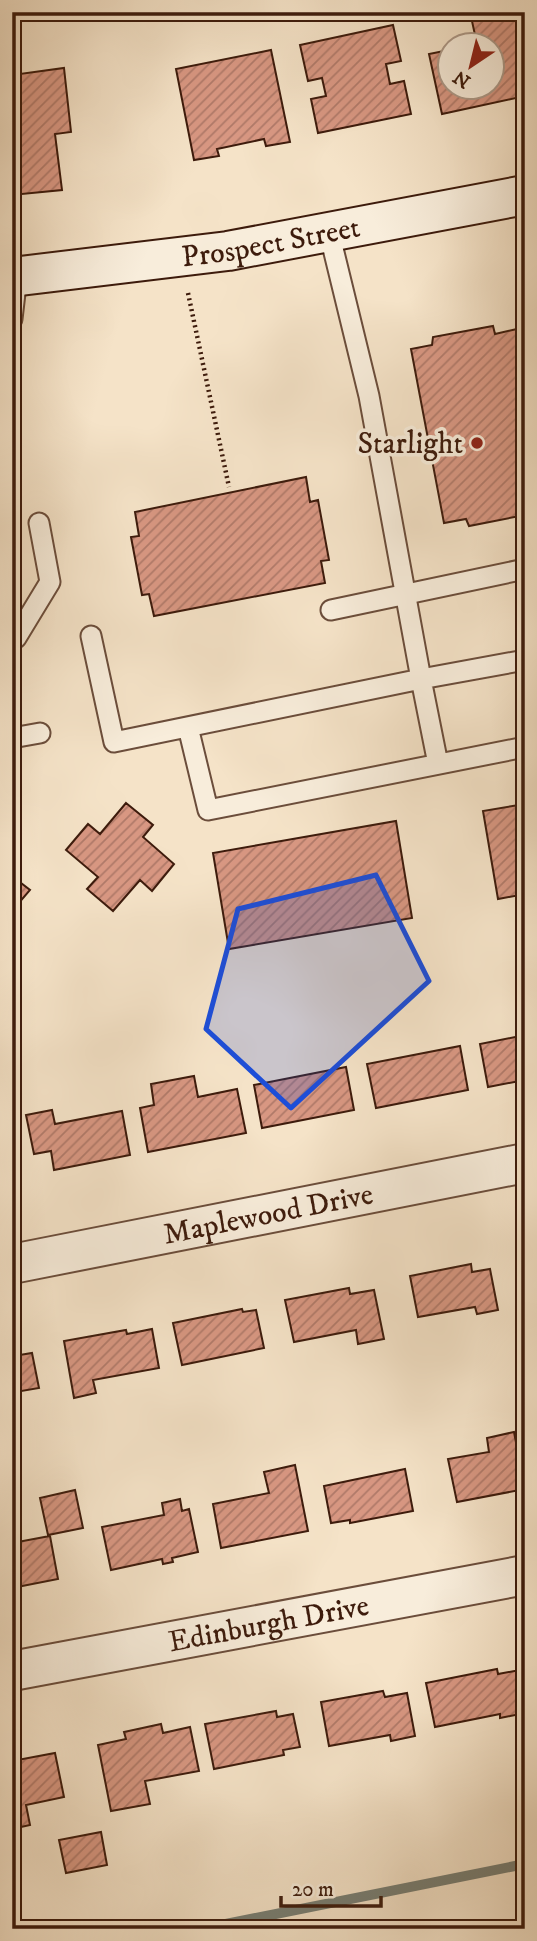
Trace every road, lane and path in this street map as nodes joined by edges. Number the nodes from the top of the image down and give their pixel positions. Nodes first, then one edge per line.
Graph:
1 (525, 195) edge
2 (329, 232) junction
3 (180, 257) junction
4 (15, 276) edge
5 (12, 319) edge
6 (229, 487) dead end
7 (39, 523) dead end
8 (525, 569) edge
9 (404, 593) junction
10 (331, 610) dead end
11 (91, 636) dead end
12 (12, 639) edge
13 (525, 660) edge
14 (421, 679) junction
15 (188, 727) junction
16 (40, 733) dead end
17 (12, 738) edge
18 (525, 747) edge
19 (438, 764) junction
20 (525, 1163) edge
21 (12, 1264) edge
22 (525, 1575) edge
23 (12, 1671) edge

1 - 2 street, Prospect Street
2 - 3 street, Prospect Street
2 - 9 lane
3 - 4 street, Prospect Street
3 - 6 path
4 - 5 lane
7 - 12 lane
8 - 9 lane
9 - 10 lane
9 - 14 lane
11 - 15 lane
13 - 14 lane
14 - 15 lane
14 - 19 lane
15 - 19 lane
16 - 17 lane
18 - 19 lane
20 - 21 street, Maplewood Drive
22 - 23 street, Edinburgh Drive

